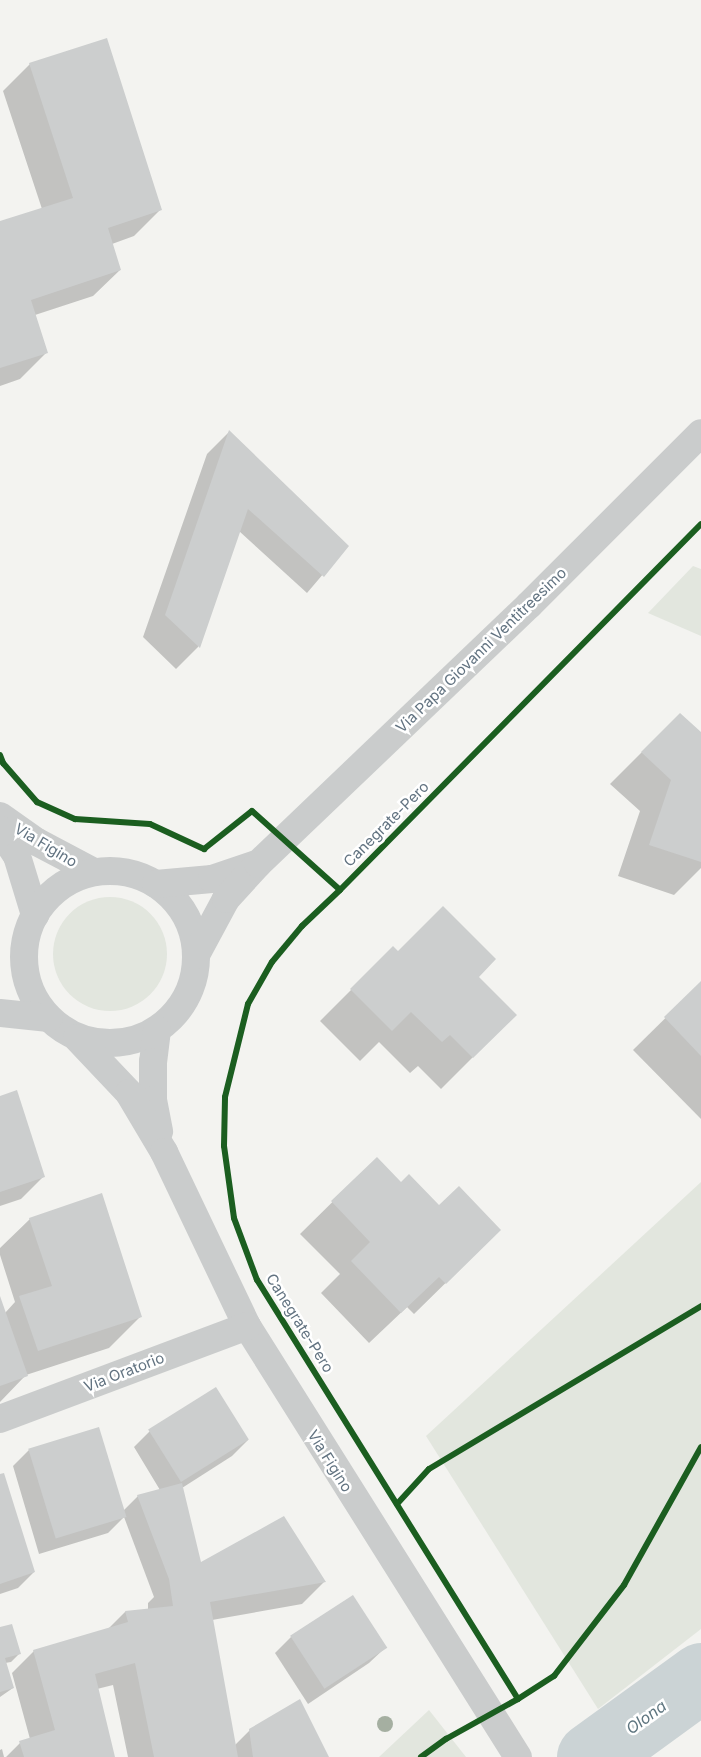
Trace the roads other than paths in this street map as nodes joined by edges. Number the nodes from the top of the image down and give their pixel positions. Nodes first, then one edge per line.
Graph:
1 (701, 433) edge
2 (0, 816) edge
3 (0, 830) edge
4 (258, 864) junction
5 (94, 872) junction
6 (156, 884) junction
7 (35, 915) junction
8 (196, 955) junction
9 (0, 1013) edge
10 (49, 1018) junction
11 (158, 1030) junction
12 (77, 1038) junction
13 (164, 1152) junction
14 (247, 1326) junction
15 (0, 1419) edge
16 (518, 1757) edge

1 - 4 street, Via Papa Giovanni Ventitreesimo
2 - 5 street, Via Figino
3 - 7 street, Via Figino
4 - 6 street, Via Papa Giovanni Ventitreesimo
4 - 8 street, Via Papa Giovanni Ventitreesimo
5 - 6 street
5 - 7 street
6 - 8 street
7 - 10 street
8 - 11 street
9 - 10 street
10 - 12 street
11 - 12 street
11 - 13 street, Via Figino
12 - 13 street, Via Figino
13 - 14 street, Via Figino
14 - 15 street, Via Oratorio
14 - 16 street, Via Figino

